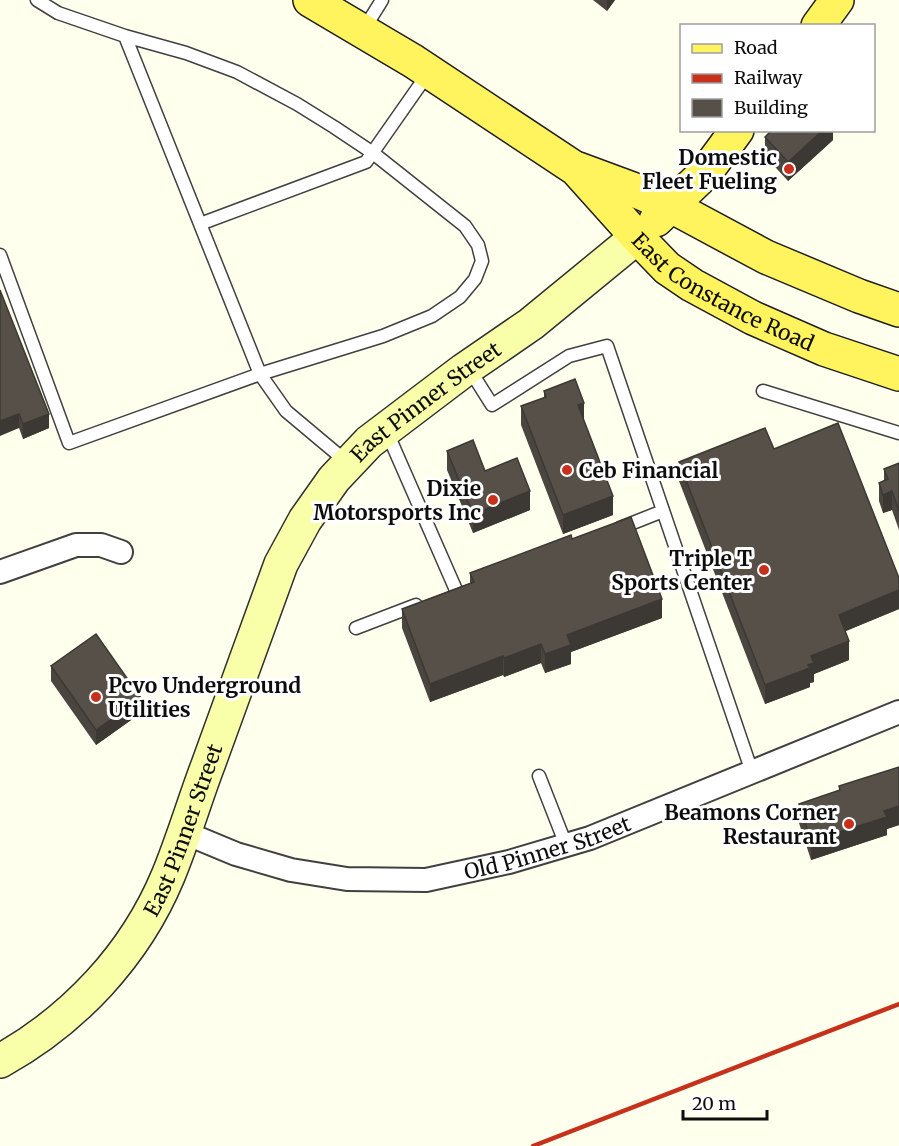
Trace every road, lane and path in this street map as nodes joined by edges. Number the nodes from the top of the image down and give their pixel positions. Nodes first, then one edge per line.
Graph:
1 (38, 0) edge
2 (310, 0) edge
3 (382, 0) edge
4 (837, 0) edge
5 (819, 24) edge
6 (363, 30) junction
7 (125, 36) junction
8 (429, 71) junction
9 (735, 132) edge
10 (373, 153) junction
11 (576, 169) junction
12 (671, 206) junction
13 (200, 224) junction
14 (637, 237) junction
15 (0, 255) edge
16 (899, 310) edge
17 (468, 368) junction
18 (260, 374) junction
19 (899, 374) edge
20 (763, 392) dead end
21 (385, 429) junction
22 (899, 433) edge
23 (349, 464) junction
24 (663, 511) junction
25 (609, 532) edge
26 (121, 552) dead end
27 (0, 572) edge
28 (456, 590) edge
29 (422, 603) edge
30 (356, 628) dead end
31 (899, 712) edge
32 (752, 772) junction
33 (538, 776) dead end
34 (183, 832) junction
35 (566, 845) junction
36 (0, 1062) edge

1 - 7 lane
2 - 6 main road, East Constance Road
3 - 6 lane
4 - 5 main road
6 - 8 main road, East Constance Road
7 - 10 lane
7 - 13 lane
8 - 10 lane
8 - 11 main road, East Constance Road
9 - 12 main road
10 - 13 lane
10 - 18 lane
11 - 12 main road, East Constance Road
11 - 14 main road, East Constance Road
12 - 14 main road
12 - 16 main road, East Constance Road
13 - 18 lane
14 - 17 main road, East Pinner Street
14 - 19 main road, East Constance Road
15 - 18 lane
17 - 21 main road, East Pinner Street
17 - 24 lane
18 - 23 lane
20 - 22 lane
21 - 23 main road, East Pinner Street
21 - 28 lane
23 - 34 main road, East Pinner Street
24 - 25 lane
24 - 32 lane
26 - 27 street
29 - 30 lane
31 - 32 street, Old Pinner Street
32 - 35 street, Old Pinner Street
33 - 35 lane
34 - 35 street, Old Pinner Street
34 - 36 main road, East Pinner Street

